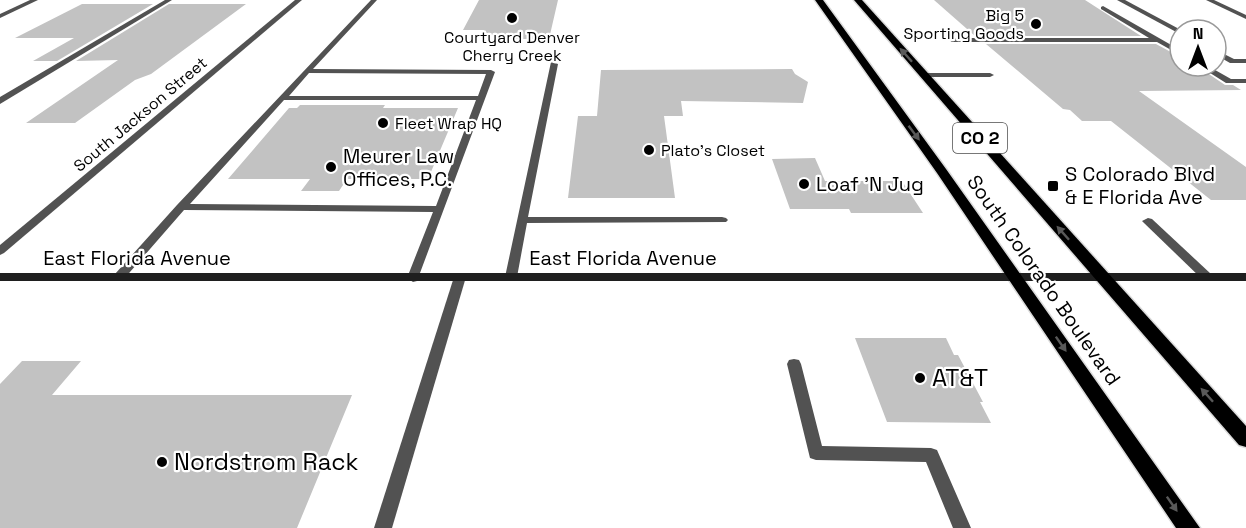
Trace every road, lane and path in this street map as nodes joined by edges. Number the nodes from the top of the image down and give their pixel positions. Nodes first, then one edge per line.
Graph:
1 (35, 0) edge
2 (169, 0) edge
3 (299, 0) edge
4 (374, 0) edge
5 (819, 0) edge
6 (858, 0) edge
7 (1120, 0) edge
8 (1209, 0) edge
9 (1103, 8) dead end
10 (0, 16) edge
11 (1246, 17) edge
12 (1168, 26) edge
13 (952, 40) dead end
14 (1158, 40) junction
15 (1168, 46) edge
16 (1228, 58) edge
17 (1246, 61) edge
18 (554, 63) dead end
19 (307, 71) junction
20 (924, 75) junction
21 (990, 75) dead end
22 (1224, 78) edge
23 (1246, 81) edge
24 (282, 98) junction
25 (481, 98) junction
26 (0, 101) edge
27 (181, 207) junction
28 (440, 209) junction
29 (522, 220) junction
30 (722, 220) dead end
31 (1148, 220) dead end
32 (0, 251) edge
33 (1013, 276) junction
34 (0, 277) edge
35 (119, 277) junction
36 (460, 277) junction
37 (511, 277) junction
38 (1102, 277) junction
39 (1207, 277) junction
40 (1246, 277) edge
41 (413, 278) junction
42 (794, 364) dead end
43 (1246, 439) edge
44 (383, 528) edge
45 (962, 528) edge
46 (1189, 528) edge

1 - 10 street
2 - 26 street
3 - 32 street, South Jackson Street
4 - 19 street
5 -> 33 main road, South Colorado Boulevard / CO 2
20 -> 6 main road, South Colorado Boulevard / CO 2
7 - 12 street
8 - 11 street
9 - 14 street
13 - 14 street
14 - 15 street
16 - 17 street
18 - 29 street
19 - 24 street
19 - 25 street
20 - 21 street
38 -> 20 main road, South Colorado Boulevard / CO 2
22 - 23 street
24 - 25 street
24 - 27 street
25 - 28 street
27 - 28 street
27 - 35 street
28 - 41 street
29 - 30 street
29 - 37 street
31 - 39 street
33 - 37 street, East Florida Avenue
33 - 38 street, East Florida Avenue
33 -> 46 main road, South Colorado Boulevard / CO 2
34 - 35 street, East Florida Avenue
35 - 41 street, East Florida Avenue
36 - 37 street, East Florida Avenue
36 - 41 street, East Florida Avenue
36 - 44 street
38 - 39 street, East Florida Avenue
43 -> 38 main road, South Colorado Boulevard / CO 2
39 - 40 street, East Florida Avenue
42 - 45 street

